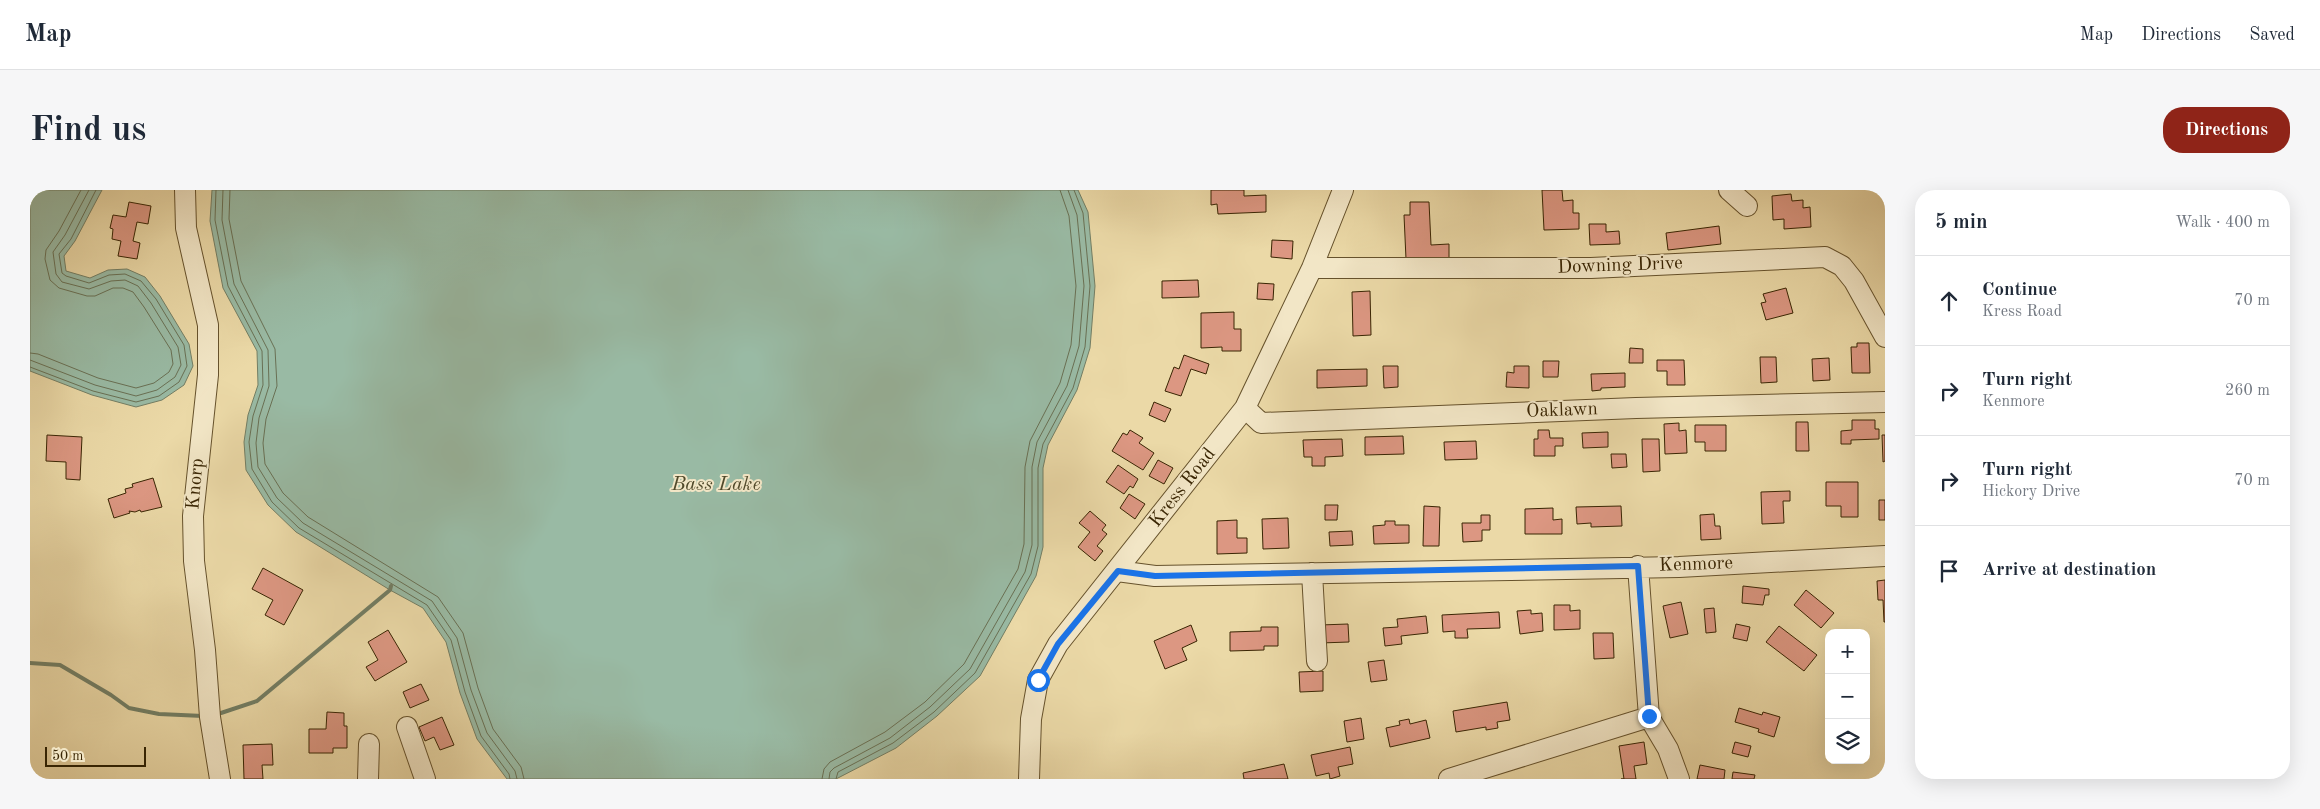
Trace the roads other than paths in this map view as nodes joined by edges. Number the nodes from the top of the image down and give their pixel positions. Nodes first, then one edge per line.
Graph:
1 (185, 190) edge
2 (1343, 190) edge
3 (1729, 190) edge
4 (1747, 206) dead end
5 (1312, 268) junction
6 (1885, 337) edge
7 (1885, 402) edge
8 (1245, 408) junction
9 (1885, 556) edge
10 (1638, 566) junction
11 (1118, 571) junction
12 (1312, 573) junction
13 (1317, 661) dead end
14 (1649, 716) junction
15 (407, 727) dead end
16 (369, 744) dead end
17 (220, 779) edge
18 (368, 779) edge
19 (426, 779) edge
20 (1029, 779) edge
21 (1449, 779) edge
22 (1679, 779) edge

1 - 17 street, Knorp
2 - 5 street, Kress Road
3 - 4 street
5 - 6 street, Downing Drive
5 - 8 street, Kress Road
7 - 8 street, Oaklawn
8 - 11 street, Kress Road
9 - 10 street, Kenmore
10 - 12 street, Kenmore
10 - 14 street
11 - 12 street, Kenmore
11 - 20 street, Kress Road
12 - 13 street
14 - 21 street
14 - 22 street
15 - 19 street
16 - 18 street

